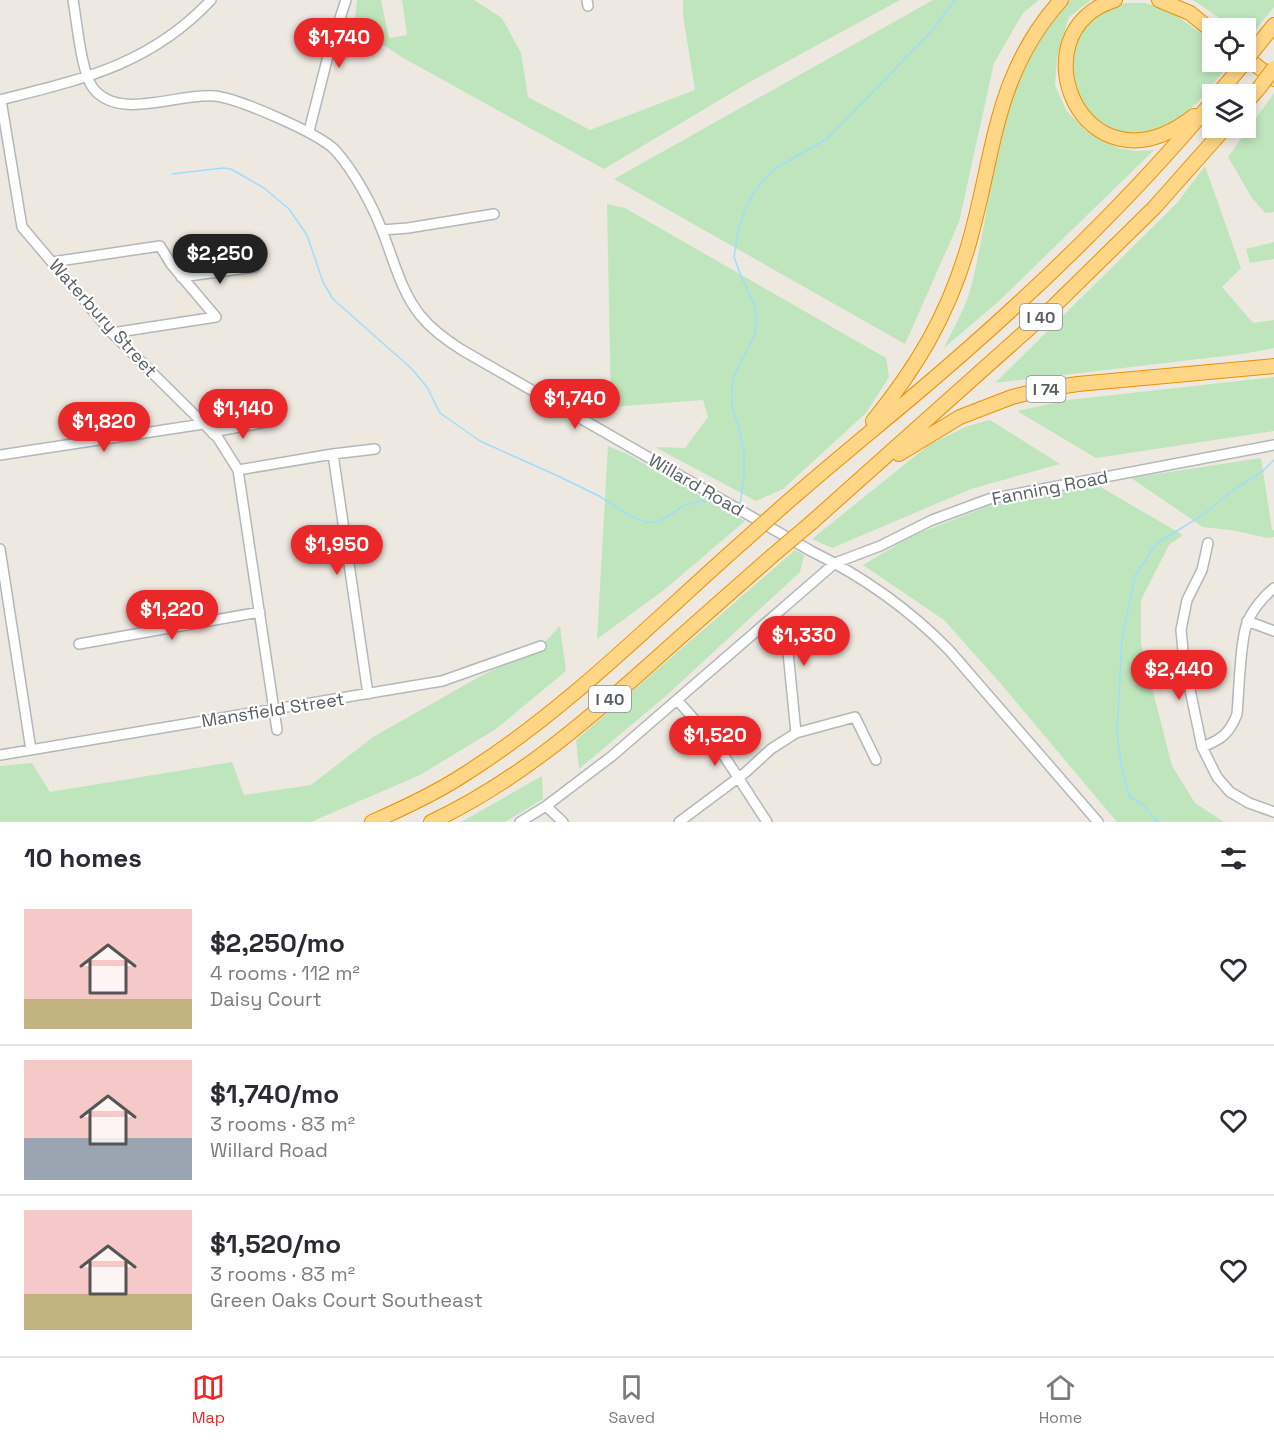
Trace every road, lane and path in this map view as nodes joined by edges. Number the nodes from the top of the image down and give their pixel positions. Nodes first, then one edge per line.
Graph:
1 (73, 0) edge
2 (211, 0) edge
3 (346, 0) edge
4 (1062, 0) edge
5 (1115, 0) edge
6 (1159, 0) edge
7 (1202, 23) edge
8 (1274, 25) edge
9 (1256, 47) edge
10 (1274, 68) edge
11 (1256, 70) edge
12 (1236, 72) edge
13 (87, 78) junction
14 (1274, 79) edge
15 (1226, 84) edge
16 (1256, 90) edge
17 (0, 100) edge
18 (1202, 108) edge
19 (1202, 113) edge
20 (309, 131) junction
21 (1216, 138) edge
22 (494, 214) dead end
23 (382, 230) junction
24 (52, 262) junction
25 (255, 267) dead end
26 (181, 277) junction
27 (112, 333) junction
28 (1274, 366) edge
29 (262, 423) dead end
30 (203, 424) junction
31 (213, 434) junction
32 (854, 443) junction
33 (1274, 445) edge
34 (375, 449) dead end
35 (333, 454) junction
36 (0, 455) edge
37 (238, 470) junction
38 (844, 494) junction
39 (1208, 543) dead end
40 (0, 549) edge
41 (835, 563) junction
42 (1274, 588) edge
43 (260, 612) junction
44 (769, 621) junction
45 (1247, 621) junction
46 (1274, 631) edge
47 (79, 644) dead end
48 (541, 646) dead end
49 (368, 694) junction
50 (678, 701) junction
51 (273, 709) junction
52 (277, 730) dead end
53 (796, 732) junction
54 (1202, 747) junction
55 (31, 750) junction
56 (0, 755) edge
57 (876, 760) dead end
58 (738, 777) junction
59 (1274, 799) edge
60 (546, 806) junction
61 (1272, 811) edge
62 (372, 822) edge
63 (431, 822) edge
64 (520, 822) edge
65 (563, 822) edge
66 (679, 822) edge
67 (767, 822) edge
68 (1098, 822) edge

1 - 13 street
2 - 13 street
3 - 20 street
4 - 32 highway
5 - 18 highway
6 - 7 highway
8 - 9 highway, bridge
10 - 16 highway, bridge
11 - 14 highway
12 - 15 highway
13 - 17 street
13 - 20 street, Willard Road
17 - 24 street, Waterbury Street
19 - 32 highway, I 40
20 - 23 street, Willard Road
21 - 38 highway, I 40
22 - 23 street
23 - 41 street, Willard Road
24 - 26 street
24 - 27 street, Waterbury Street
25 - 26 street
26 - 27 street
27 - 30 street, Waterbury Street
28 - 38 highway, I 74
29 - 31 street
30 - 31 street, Waterbury Street
30 - 36 street
31 - 37 street, Waterbury Street
32 - 62 highway, I 40, bridge
33 - 41 street, Fanning Road
34 - 35 street
35 - 37 street
35 - 49 street
37 - 43 street, Waterbury Street
38 - 63 highway, I 40, bridge
39 - 54 street
40 - 55 street
41 - 44 street
41 - 68 street, Willard Road
42 - 45 street
43 - 47 street
43 - 51 street, Waterbury Street
44 - 50 street
44 - 53 street
45 - 46 street
45 - 54 street
48 - 49 street, Mansfield Street
49 - 51 street, Mansfield Street
50 - 58 street
50 - 60 street
51 - 52 street, Waterbury Street
51 - 55 street, Mansfield Street
53 - 57 street
53 - 58 street
54 - 61 street
55 - 56 street, Mansfield Street
58 - 66 street
58 - 67 street
59 - 61 street
60 - 64 street
60 - 65 street

